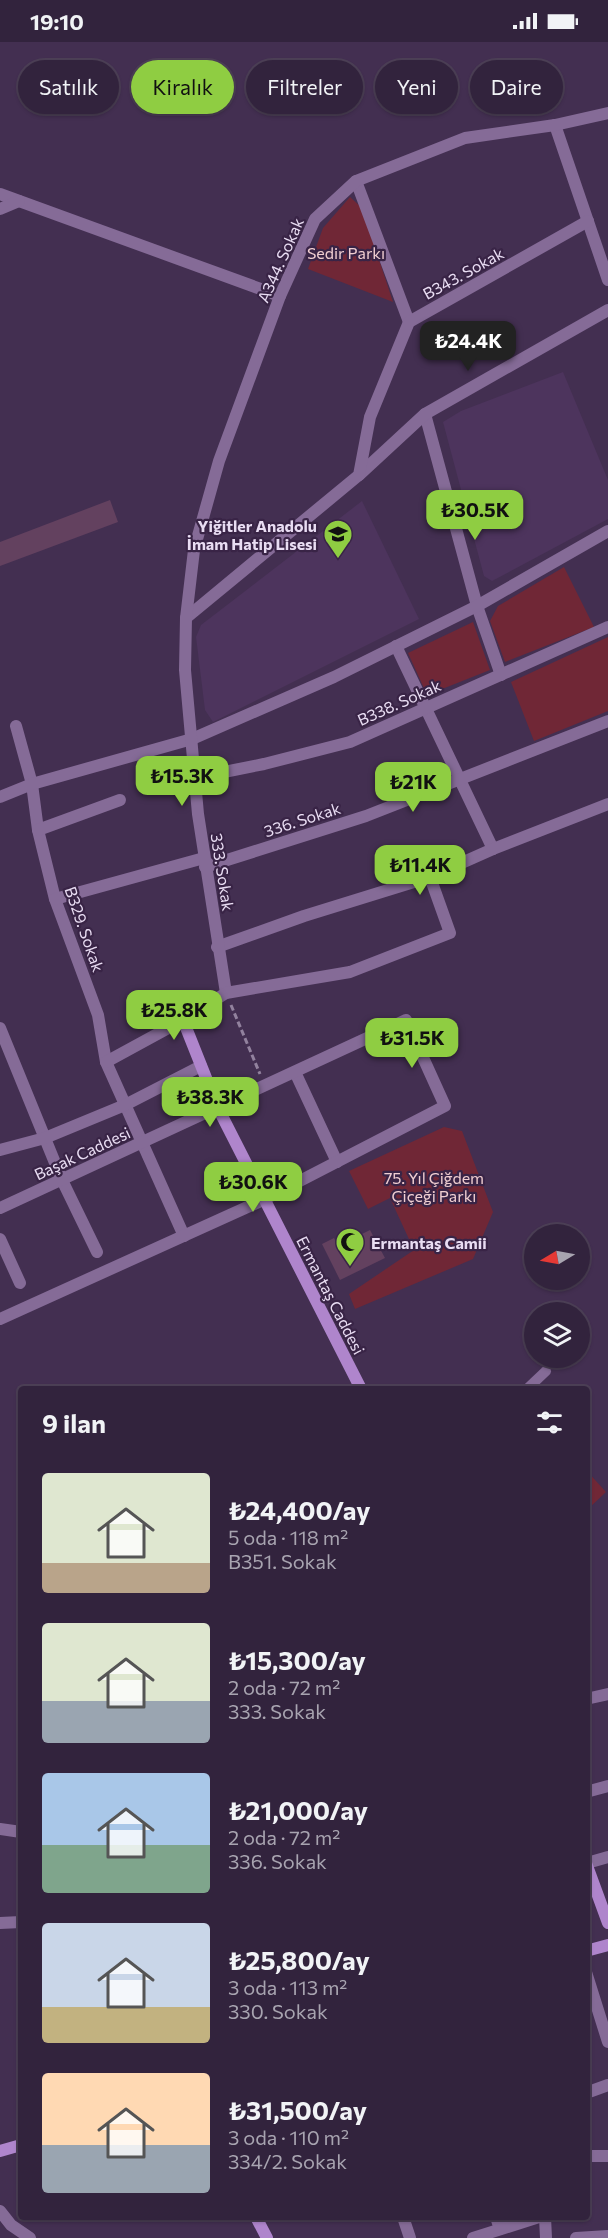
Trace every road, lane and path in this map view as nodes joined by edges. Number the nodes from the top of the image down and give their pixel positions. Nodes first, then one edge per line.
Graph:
1 (608, 113) edge
2 (555, 125) junction
3 (356, 181) junction
4 (0, 194) edge
5 (19, 201) junction
6 (0, 209) edge
7 (588, 221) junction
8 (608, 280) edge
9 (280, 296) junction
10 (608, 310) edge
11 (409, 322) junction
12 (424, 414) junction
13 (359, 475) junction
14 (608, 531) edge
15 (477, 606) junction
16 (186, 618) junction
17 (608, 627) edge
18 (396, 646) junction
19 (501, 675) junction
20 (426, 708) junction
21 (608, 721) edge
22 (16, 726) dead end
23 (192, 739) junction
24 (194, 778) junction
25 (458, 778) junction
26 (32, 784) junction
27 (0, 797) edge
28 (120, 800) dead end
29 (608, 804) edge
30 (38, 830) junction
31 (493, 849) junction
32 (205, 863) junction
33 (430, 877) junction
34 (55, 899) junction
35 (218, 947) junction
36 (226, 993) junction
37 (183, 1020) junction
38 (0, 1028) edge
39 (106, 1062) junction
40 (201, 1066) junction
41 (295, 1072) junction
42 (265, 1086) junction
43 (125, 1105) junction
44 (218, 1108) junction
45 (45, 1138) junction
46 (141, 1144) junction
47 (0, 1150) edge
48 (337, 1162) junction
49 (62, 1180) junction
50 (263, 1200) junction
51 (0, 1208) edge
52 (184, 1236) junction
53 (0, 1239) edge
54 (98, 1252) dead end
55 (20, 1283) dead end
56 (0, 1319) edge
57 (546, 1371) dead end
58 (359, 1386) edge
59 (530, 1386) edge
60 (608, 1694) edge
61 (590, 1697) edge
62 (608, 1786) edge
63 (590, 1791) edge
64 (0, 1829) edge
65 (18, 1832) edge
66 (608, 1857) edge
67 (590, 1862) edge
68 (590, 1874) edge
69 (18, 1922) edge
70 (0, 1923) edge
71 (608, 1923) edge
72 (608, 1945) edge
73 (590, 1950) edge
74 (590, 1985) edge
75 (608, 2042) edge
76 (608, 2085) edge
77 (590, 2091) edge
78 (18, 2146) edge
79 (0, 2151) edge
80 (590, 2156) edge
81 (608, 2156) edge
82 (0, 2211) edge
83 (258, 2220) edge
84 (404, 2220) edge
85 (518, 2220) edge
86 (545, 2220) edge
87 (498, 2223) edge
88 (11, 2225) junction
89 (0, 2232) edge
90 (608, 2236) edge
91 (30, 2238) edge
92 (267, 2238) edge
93 (410, 2238) edge
94 (473, 2238) edge
95 (546, 2238) edge
96 (576, 2238) edge

1 - 2 street, A344. Sokak
2 - 3 street, A344. Sokak
2 - 7 street
3 - 9 street, A344. Sokak
3 - 11 street
4 - 5 street
5 - 6 street
5 - 9 street
7 - 8 street
7 - 11 street, B343. Sokak
9 - 16 street, A344. Sokak
10 - 12 street
11 - 13 street
12 - 13 street
12 - 15 street
13 - 16 street
14 - 15 street
15 - 18 street
15 - 19 street
16 - 23 street, 333. Sokak
17 - 19 street, B338. Sokak
18 - 20 street
18 - 23 street
19 - 20 street, B338. Sokak
20 - 24 street, B338. Sokak
20 - 25 street
21 - 25 street, 336. Sokak
22 - 26 street, B329. Sokak
23 - 24 street, 333. Sokak
23 - 26 street
24 - 32 street, 333. Sokak
25 - 31 street
25 - 32 street, 336. Sokak
26 - 27 street
26 - 30 street, B329. Sokak
28 - 30 street
29 - 31 street
30 - 34 street, B329. Sokak
31 - 33 street
32 - 34 street, 336. Sokak
32 - 35 street, 333. Sokak
33 - 35 street
33 - 36 street
34 - 39 street, B329. Sokak
35 - 36 street, 333. Sokak
36 - 37 street
36 - 42 path
37 - 39 street
37 - 40 main road, Ermantaş Caddesi
38 - 45 street
39 - 43 street, B329. Sokak
40 - 43 street
40 - 44 main road, Ermantaş Caddesi
41 - 42 street, Başak Caddesi
41 - 48 street
41 - 48 street, Başak Caddesi
42 - 44 street, Başak Caddesi
43 - 45 street
43 - 46 street, B329. Sokak
44 - 46 street, Başak Caddesi
44 - 50 main road, Ermantaş Caddesi
45 - 47 street
45 - 49 street
46 - 49 street, Başak Caddesi
46 - 52 street, B329. Sokak
48 - 50 street
49 - 51 street, Başak Caddesi
49 - 54 street
50 - 52 street
50 - 58 main road, Ermantaş Caddesi
52 - 56 street
53 - 55 street
57 - 59 lane
60 - 61 street
62 - 63 street
64 - 65 street
66 - 67 street
68 - 71 main road
69 - 70 street
72 - 73 main road
74 - 75 street
76 - 77 street
78 - 79 main road
80 - 81 street
82 - 88 street
83 - 92 main road
84 - 93 street
85 - 87 street
86 - 95 street
87 - 94 street
88 - 89 street
88 - 91 street
90 - 96 street

